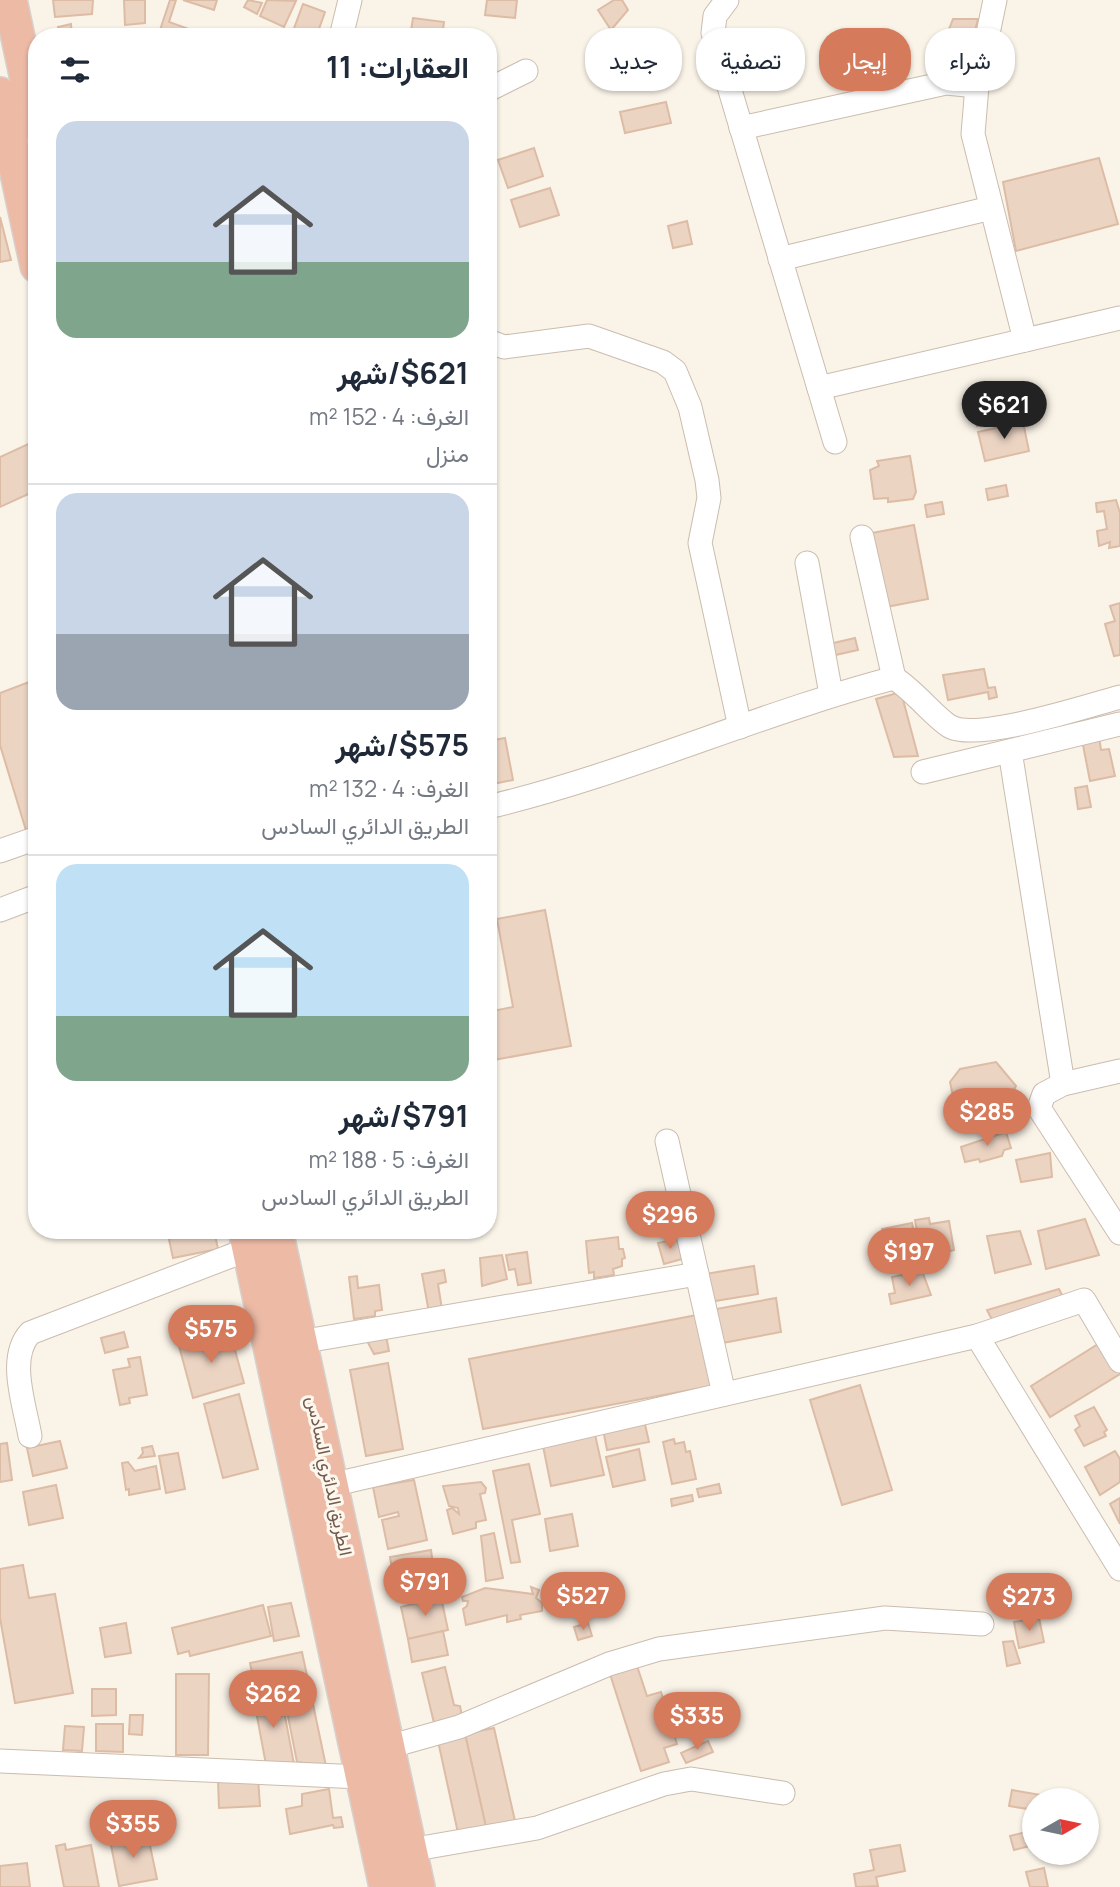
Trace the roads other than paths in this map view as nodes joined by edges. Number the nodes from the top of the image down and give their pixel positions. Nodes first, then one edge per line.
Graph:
1 (10, 0) edge
2 (350, 0) edge
3 (727, 0) edge
4 (995, 0) edge
5 (343, 28) edge
6 (989, 28) edge
7 (526, 71) dead end
8 (28, 84) edge
9 (497, 86) edge
10 (925, 88) edge
11 (977, 91) edge
12 (0, 94) edge
13 (741, 128) junction
14 (991, 208) junction
15 (28, 224) edge
16 (780, 259) junction
17 (1120, 318) edge
18 (1025, 340) junction
19 (497, 344) edge
20 (819, 388) junction
21 (835, 442) dead end
22 (862, 537) dead end
23 (807, 563) dead end
24 (894, 678) junction
25 (831, 694) junction
26 (1120, 697) edge
27 (1120, 724) edge
28 (740, 727) junction
29 (1010, 751) junction
30 (923, 772) dead end
31 (497, 804) edge
32 (28, 841) edge
33 (0, 851) edge
34 (28, 899) edge
35 (0, 910) edge
36 (1120, 1071) edge
37 (1063, 1084) junction
38 (667, 1141) dead end
39 (1120, 1233) edge
40 (277, 1239) edge
41 (247, 1240) edge
42 (697, 1274) junction
43 (977, 1336) junction
44 (300, 1342) junction
45 (1120, 1361) edge
46 (724, 1394) junction
47 (30, 1436) dead end
48 (331, 1485) junction
49 (1120, 1569) edge
50 (982, 1624) dead end
51 (366, 1718) junction
52 (388, 1747) junction
53 (0, 1761) edge
54 (361, 1777) junction
55 (783, 1793) dead end
56 (410, 1850) junction
57 (386, 1887) edge
58 (418, 1887) edge

1 - 8 highway
2 - 5 street
3 - 13 street
4 - 6 street
7 - 9 street
10 - 13 street
11 - 14 street
12 - 15 highway
13 - 16 street
14 - 16 street
14 - 18 street
16 - 20 street
17 - 18 street
18 - 20 street
19 - 28 street
20 - 21 street
22 - 24 street
23 - 25 street
24 - 25 street
24 - 26 street
25 - 28 street
27 - 29 street
28 - 31 street
29 - 30 street
29 - 37 street
32 - 33 street
34 - 35 street
36 - 37 street
37 - 39 street
38 - 42 street
40 - 44 highway, الطريق الدائري السادس
41 - 47 street
41 - 51 highway, الطريق الدائري السادس
42 - 44 street
42 - 46 street
43 - 45 street
43 - 46 street
43 - 49 street
44 - 48 highway, الطريق الدائري السادس
46 - 48 street
48 - 51 highway, الطريق الدائري السادس
50 - 52 street
51 - 52 highway, الطريق الدائري السادس
51 - 54 highway, الطريق الدائري السادس
52 - 56 highway, الطريق الدائري السادس
53 - 54 street
54 - 57 highway, الطريق الدائري السادس
55 - 56 street
56 - 58 highway, الطريق الدائري السادس

